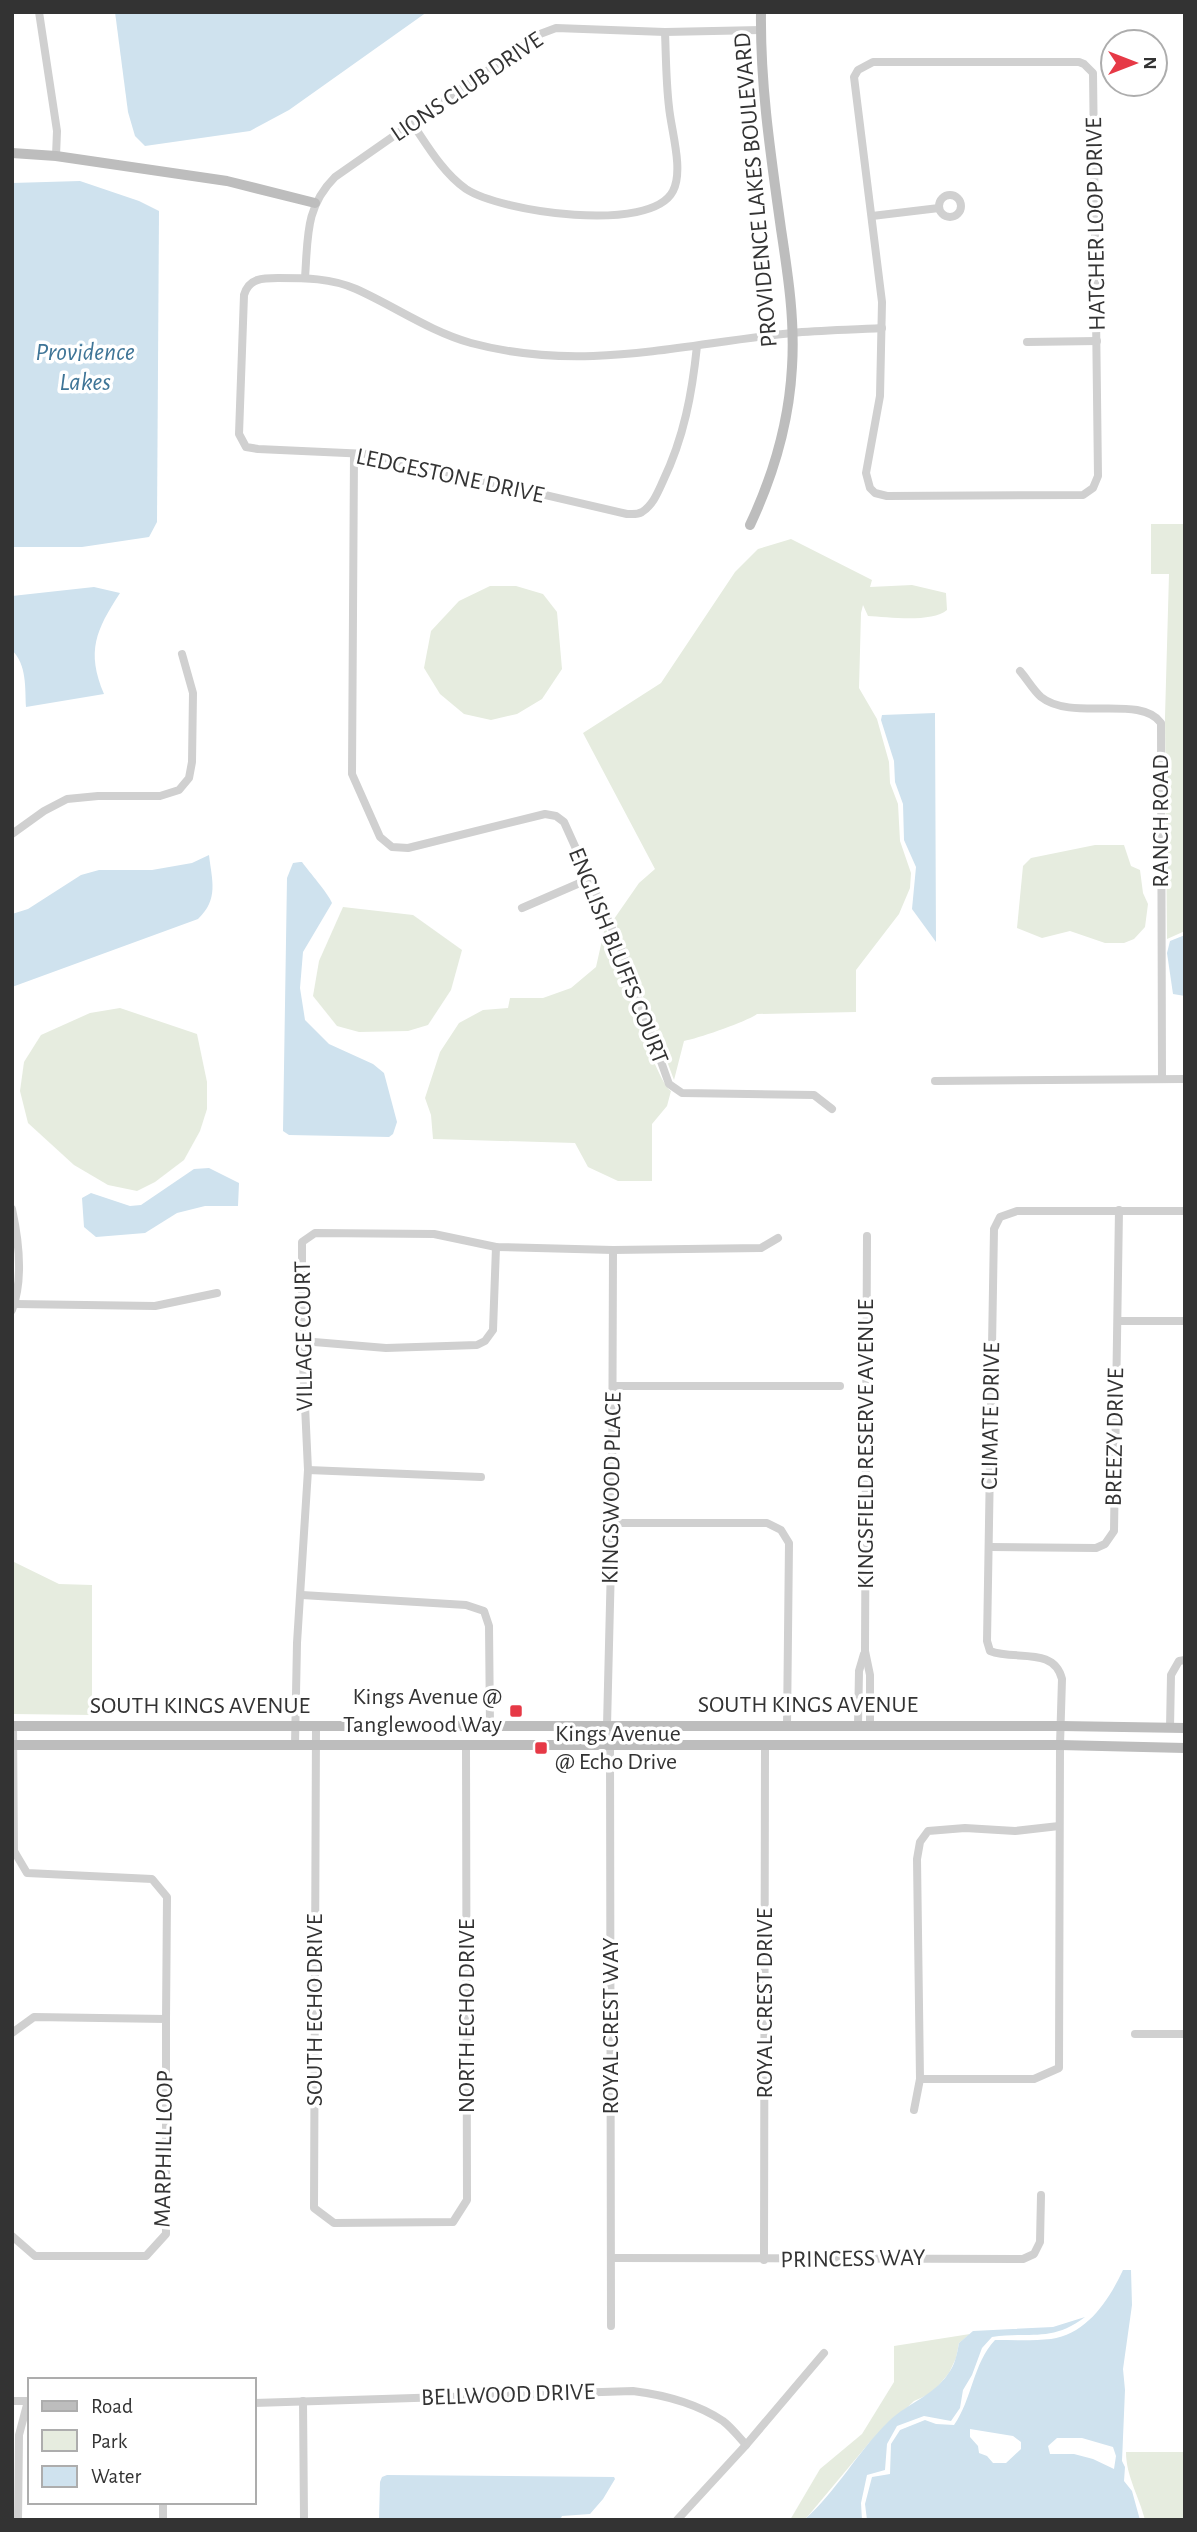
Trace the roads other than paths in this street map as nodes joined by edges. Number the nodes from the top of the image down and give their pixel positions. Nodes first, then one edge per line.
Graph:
1 (39, 12) edge
2 (761, 12) edge
3 (761, 30) junction
4 (665, 32) junction
5 (412, 122) junction
6 (12, 153) edge
7 (56, 156) junction
8 (314, 203) junction
9 (939, 208) dead end
10 (872, 216) junction
11 (305, 278) junction
12 (882, 328) junction
13 (793, 333) junction
14 (1097, 341) junction
15 (1027, 342) dead end
16 (697, 346) junction
17 (354, 454) junction
18 (750, 525) dead end
19 (182, 654) dead end
20 (1020, 671) dead end
21 (12, 834) edge
22 (589, 878) junction
23 (522, 908) dead end
24 (1162, 1079) junction
25 (1185, 1079) edge
26 (935, 1081) dead end
27 (832, 1109) dead end
28 (12, 1209) edge
29 (1119, 1210) junction
30 (1185, 1211) edge
31 (867, 1236) dead end
32 (778, 1238) dead end
33 (496, 1247) junction
34 (613, 1250) junction
35 (217, 1293) dead end
36 (13, 1307) edge
37 (1118, 1321) junction
38 (1185, 1321) edge
39 (302, 1341) junction
40 (613, 1386) junction
41 (840, 1386) dead end
42 (308, 1471) junction
43 (481, 1477) dead end
44 (612, 1523) junction
45 (990, 1547) junction
46 (302, 1595) junction
47 (865, 1651) junction
48 (1185, 1660) edge
49 (13, 1726) edge
50 (607, 1726) junction
51 (787, 1726) junction
52 (858, 1726) junction
53 (870, 1726) junction
54 (1062, 1726) junction
55 (163, 1727) junction
56 (295, 1727) junction
57 (316, 1727) junction
58 (489, 1727) junction
59 (1171, 1728) junction
60 (1185, 1728) edge
61 (13, 1745) edge
62 (163, 1745) junction
63 (295, 1745) junction
64 (316, 1745) junction
65 (1060, 1745) junction
66 (467, 1746) junction
67 (610, 1746) junction
68 (765, 1746) junction
69 (1185, 1748) edge
70 (1059, 1826) junction
71 (166, 2019) junction
72 (12, 2033) edge
73 (1135, 2034) dead end
74 (1185, 2034) edge
75 (920, 2079) junction
76 (914, 2110) dead end
77 (1041, 2196) dead end
78 (394, 2222) joint
79 (12, 2236) edge
80 (611, 2258) junction
81 (764, 2260) junction
82 (611, 2326) dead end
83 (824, 2353) dead end
84 (303, 2401) junction
85 (256, 2403) edge
86 (28, 2405) edge
87 (746, 2445) junction
88 (18, 2520) edge
89 (304, 2520) edge
90 (677, 2520) edge

1 - 7 street
2 - 3 main road, PROVIDENCE LAKES BOULEVARD
3 - 4 street, LIONS CLUB DRIVE
3 - 13 main road, PROVIDENCE LAKES BOULEVARD
4 - 5 street, LIONS CLUB DRIVE
4 - 5 street
5 - 8 street, LIONS CLUB DRIVE
6 - 7 main road
7 - 8 main road
8 - 11 street
9 - 10 street
10 - 12 street, HATCHER LOOP DRIVE
10 - 14 street, HATCHER LOOP DRIVE
11 - 16 street, LEDGESTONE DRIVE
11 - 17 street, LEDGESTONE DRIVE
12 - 13 street
12 - 14 street, HATCHER LOOP DRIVE
13 - 16 street, LEDGESTONE DRIVE
13 - 18 main road, PROVIDENCE LAKES BOULEVARD
14 - 15 street
16 - 17 street, LEDGESTONE DRIVE
17 - 22 street, ENGLISH BLUFFS COURT
19 - 21 street
20 - 24 street, RANCH ROAD
22 - 23 street
22 - 27 street, ENGLISH BLUFFS COURT
24 - 25 street
24 - 26 street
28 - 36 street
29 - 30 street, CLIMATE DRIVE
29 - 37 street, BREEZY DRIVE
29 - 45 street, CLIMATE DRIVE
31 - 47 street, KINGSFIELD RESERVE AVENUE
32 - 34 street, VILLAGE COURT
33 - 34 street, VILLAGE COURT
33 - 39 street
33 - 39 street, VILLAGE COURT
34 - 40 street, KINGSWOOD PLACE
35 - 36 street
37 - 38 street
37 - 45 street, BREEZY DRIVE
39 - 42 street, VILLAGE COURT
40 - 41 street
40 - 44 street, KINGSWOOD PLACE
42 - 43 street
42 - 46 street, VILLAGE COURT
44 - 50 street, KINGSWOOD PLACE
44 - 51 street
45 - 54 street, CLIMATE DRIVE
46 - 56 street, VILLAGE COURT
46 - 58 street
47 - 52 street, KINGSFIELD RESERVE AVENUE
47 - 53 street, KINGSFIELD RESERVE AVENUE
48 - 59 street
49 - 55 main road, SOUTH KINGS AVENUE
49 - 61 street, MARPHILL LOOP
50 - 51 main road, SOUTH KINGS AVENUE
50 - 58 main road, SOUTH KINGS AVENUE
50 - 67 street, ROYAL CREST WAY
51 - 52 main road, SOUTH KINGS AVENUE
52 - 53 main road, SOUTH KINGS AVENUE
53 - 54 main road, SOUTH KINGS AVENUE
54 - 59 main road, SOUTH KINGS AVENUE
54 - 65 street, CLIMATE DRIVE
55 - 56 main road, SOUTH KINGS AVENUE
55 - 62 main road
56 - 57 main road, SOUTH KINGS AVENUE
56 - 63 street, VILLAGE COURT
57 - 58 main road, SOUTH KINGS AVENUE
57 - 64 street, SOUTH ECHO DRIVE
59 - 60 main road, SOUTH KINGS AVENUE
61 - 62 main road, SOUTH KINGS AVENUE
61 - 71 street, MARPHILL LOOP
62 - 63 main road, SOUTH KINGS AVENUE
63 - 64 main road, SOUTH KINGS AVENUE
64 - 66 main road, SOUTH KINGS AVENUE
64 - 78 street, SOUTH ECHO DRIVE
65 - 68 main road, SOUTH KINGS AVENUE
65 - 69 main road, SOUTH KINGS AVENUE
65 - 70 street, CLIMATE DRIVE
66 - 67 main road, SOUTH KINGS AVENUE
66 - 78 street, NORTH ECHO DRIVE
67 - 68 main road, SOUTH KINGS AVENUE
67 - 80 street, ROYAL CREST WAY
68 - 81 street, ROYAL CREST DRIVE
70 - 75 street
70 - 75 street, CLIMATE DRIVE
71 - 72 street
71 - 79 street, MARPHILL LOOP
73 - 74 street
75 - 76 street
77 - 81 street, PRINCESS WAY
80 - 81 street, PRINCESS WAY
80 - 82 street, ROYAL CREST WAY
83 - 87 street
84 - 85 street, BELLWOOD DRIVE
84 - 87 street, BELLWOOD DRIVE
84 - 89 street
86 - 88 street
87 - 90 street

